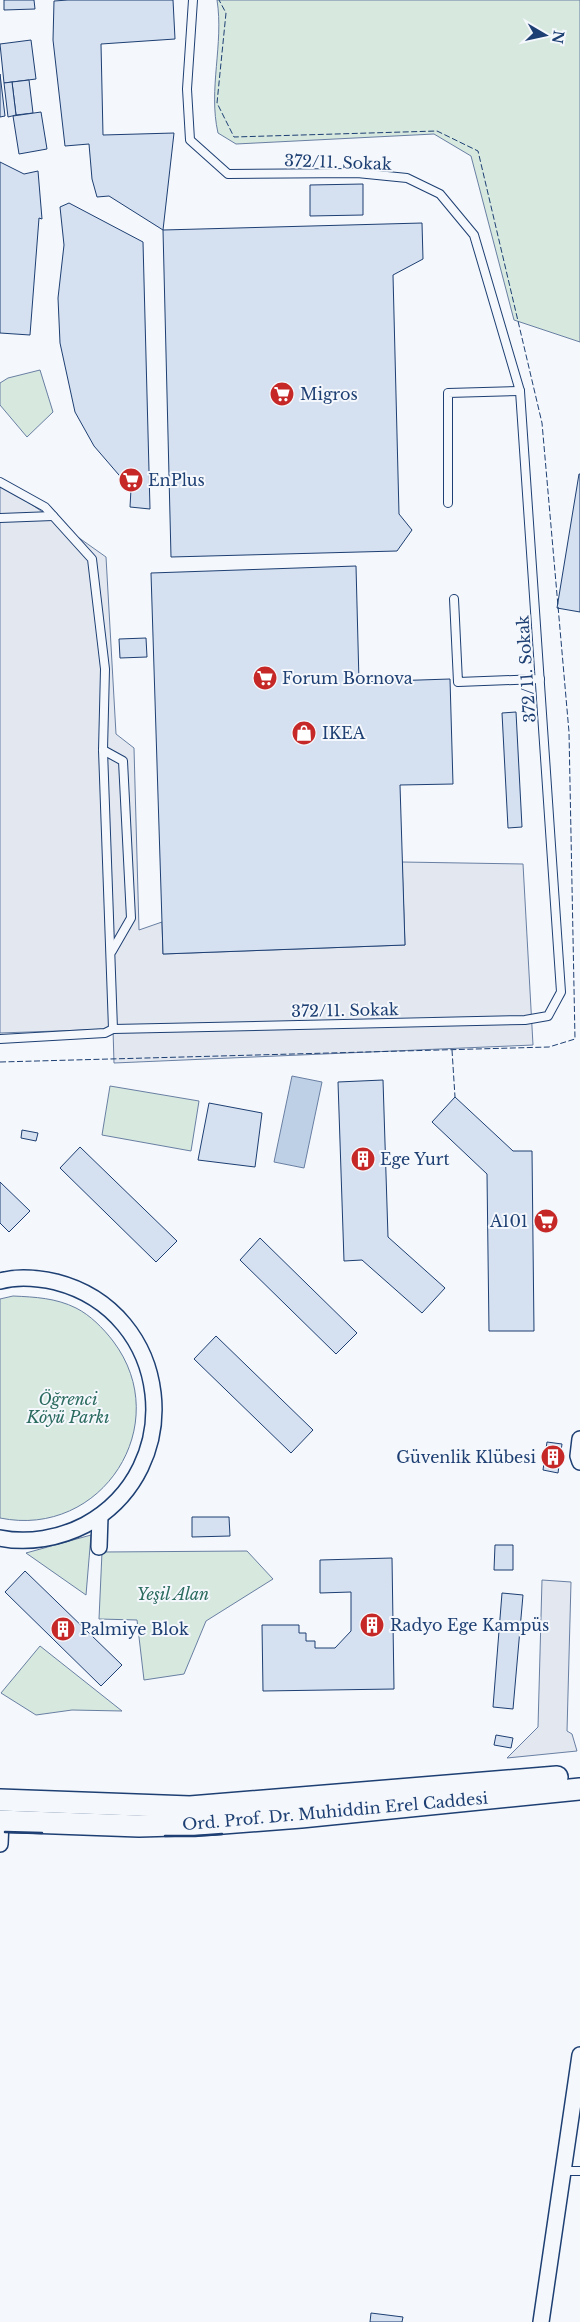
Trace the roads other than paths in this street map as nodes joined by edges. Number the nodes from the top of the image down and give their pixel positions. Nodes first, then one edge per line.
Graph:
1 (193, 0) edge
2 (520, 391) junction
3 (0, 482) edge
4 (448, 503) dead end
5 (53, 516) junction
6 (0, 518) edge
7 (454, 598) dead end
8 (540, 679) junction
9 (103, 750) junction
10 (112, 952) junction
11 (113, 1029) junction
12 (0, 1038) edge
13 (0, 1281) edge
14 (580, 1439) edge
15 (580, 1462) edge
16 (100, 1516) junction
17 (0, 1538) edge
18 (99, 1548) dead end
19 (580, 1775) edge
20 (580, 1789) edge
21 (0, 1800) edge
22 (0, 1821) edge
23 (0, 1844) edge
24 (580, 2055) edge
25 (580, 2170) edge
26 (562, 2172) junction
27 (541, 2322) edge

1 - 2 lane, 372/11. Sokak
2 - 4 lane
2 - 8 lane, 372/11. Sokak
3 - 5 lane
5 - 6 lane
5 - 9 lane
7 - 8 lane
8 - 11 lane, 372/11. Sokak
9 - 10 lane
9 - 10 lane
10 - 11 lane
11 - 12 lane, 372/11. Sokak
13 - 16 street
14 - 15 street
16 - 17 street
16 - 18 street
19 - 21 main road, Ord. Prof. Dr. Muhiddin Erel Caddesi
20 - 22 main road, Ord. Prof. Dr. Muhiddin Erel Caddesi
22 - 23 street
24 - 26 street
25 - 26 lane
26 - 27 street

